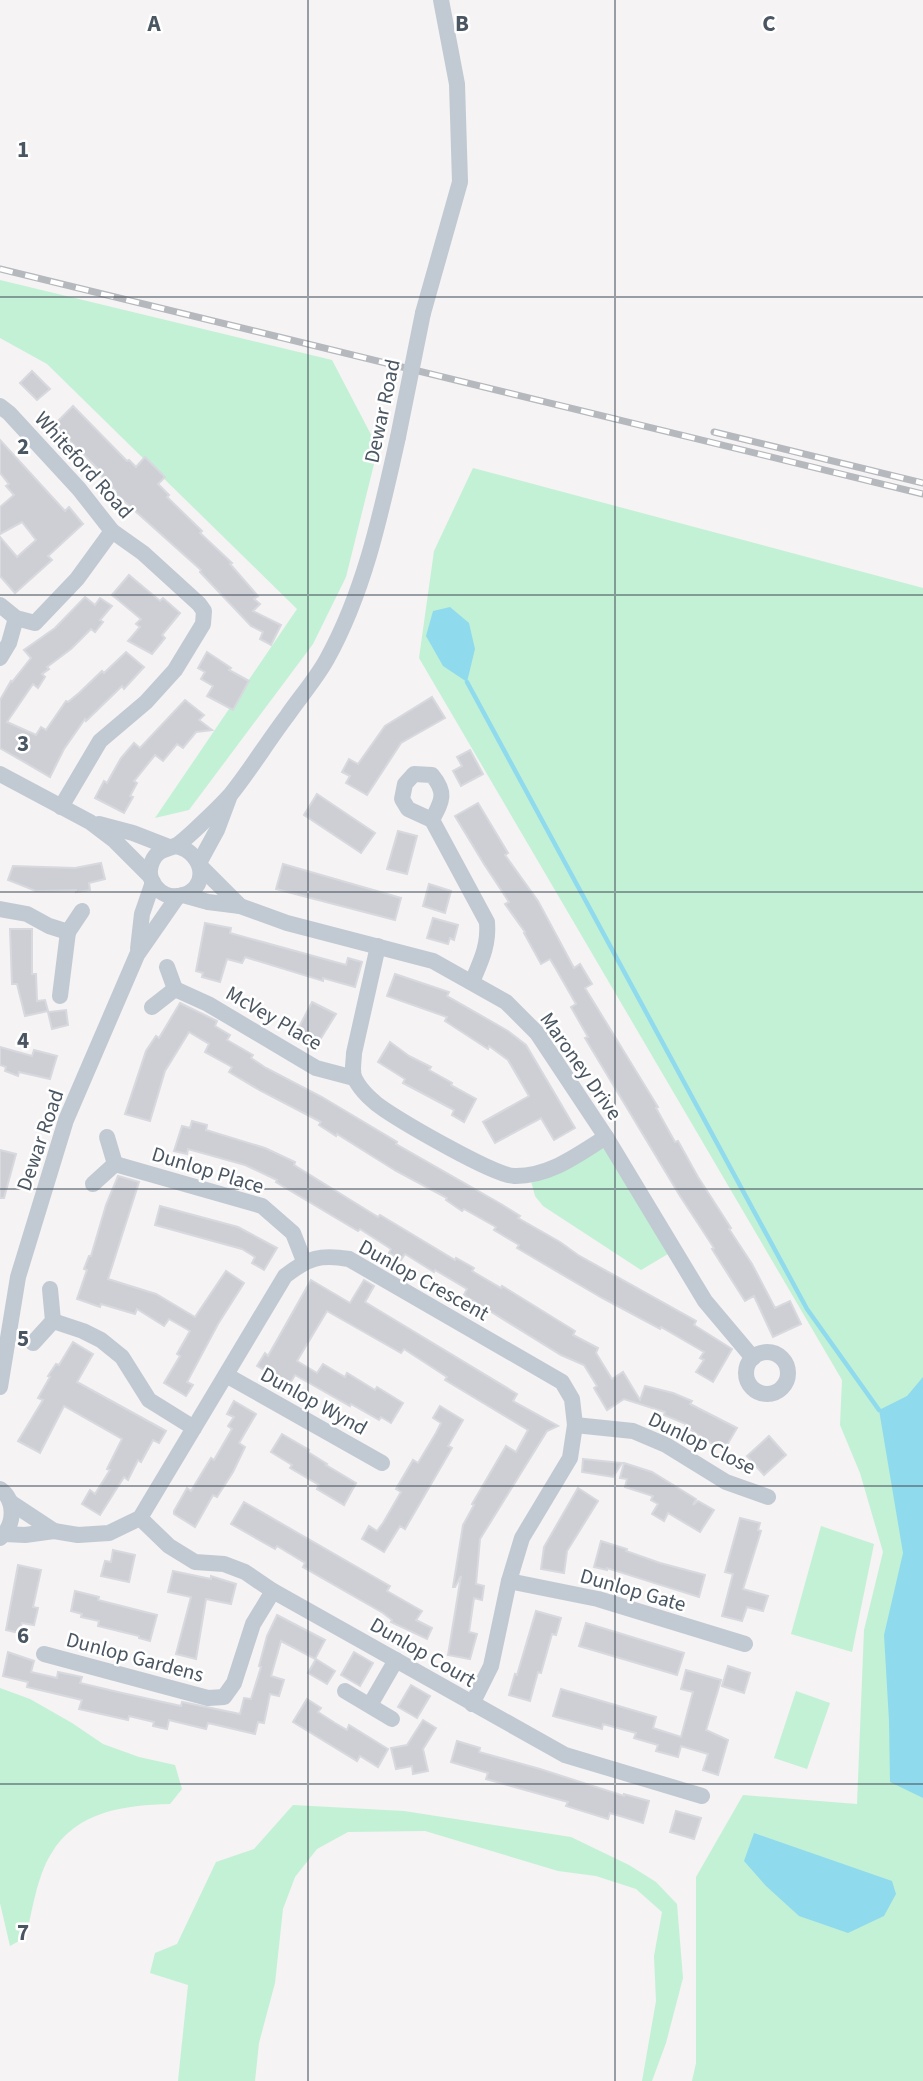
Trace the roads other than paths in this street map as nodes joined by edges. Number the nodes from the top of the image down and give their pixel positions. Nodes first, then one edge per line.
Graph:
1 (441, 0) edge
2 (0, 407) edge
3 (112, 531) junction
4 (0, 605) edge
5 (16, 618) junction
6 (0, 658) edge
7 (0, 774) edge
8 (229, 796) junction
9 (61, 807) junction
10 (432, 820) dead end
11 (90, 822) junction
12 (172, 846) junction
13 (199, 864) junction
14 (151, 879) junction
15 (181, 895) junction
16 (240, 906) junction
17 (0, 909) edge
18 (82, 911) dead end
19 (68, 932) junction
20 (378, 946) junction
21 (137, 955) junction
22 (167, 967) dead end
23 (472, 982) junction
24 (175, 989) junction
25 (60, 996) dead end
26 (152, 1007) dead end
27 (354, 1078) junction
28 (606, 1136) junction
29 (107, 1137) dead end
30 (116, 1164) junction
31 (93, 1184) dead end
32 (304, 1261) junction
33 (50, 1289) dead end
34 (53, 1321) junction
35 (33, 1343) dead end
36 (753, 1358) dead end
37 (226, 1375) junction
38 (0, 1387) edge
39 (575, 1425) junction
40 (194, 1428) junction
41 (382, 1463) dead end
42 (0, 1489) edge
43 (768, 1497) dead end
44 (10, 1502) junction
45 (140, 1518) junction
46 (54, 1531) junction
47 (2, 1536) edge
48 (509, 1581) junction
49 (274, 1591) junction
50 (745, 1644) dead end
51 (44, 1654) dead end
52 (396, 1660) junction
53 (345, 1690) dead end
54 (472, 1704) junction
55 (370, 1705) junction
56 (392, 1719) dead end
57 (702, 1796) dead end

1 - 8 street, Dewar Road, bridge
2 - 3 street, Whiteford Road
3 - 5 street
3 - 9 street, Whiteford Road
4 - 5 street
5 - 6 street
7 - 9 street
8 - 12 street, Dewar Road
8 - 13 street, Dewar Road
9 - 11 street
10 - 23 street
11 - 12 street
11 - 14 street
12 - 13 street
12 - 14 street
13 - 15 street
13 - 16 street, Maroney Drive
14 - 15 street
14 - 21 street, Dewar Road
15 - 16 street, Maroney Drive
15 - 21 street, Dewar Road
16 - 20 street, Maroney Drive
17 - 19 street
18 - 19 street
19 - 25 street
20 - 23 street, Maroney Drive
20 - 27 street
21 - 38 street, Dewar Road
22 - 24 street
23 - 28 street, Maroney Drive
24 - 26 street
24 - 27 street, McVey Place
27 - 28 street
28 - 36 street, Maroney Drive
29 - 30 street
30 - 31 street
30 - 32 street, Dunlop Place
32 - 37 street
32 - 39 street, Dunlop Crescent
33 - 34 street
34 - 35 street
34 - 40 street
37 - 40 street
37 - 41 street, Dunlop Wynd
39 - 43 street, Dunlop Close
39 - 48 street, Dunlop Crescent
40 - 45 street
42 - 44 street
44 - 46 street
44 - 47 street
45 - 46 street
45 - 49 street, Dunlop Court
46 - 47 street
48 - 50 street, Dunlop Gate
48 - 54 street, Dunlop Crescent
49 - 51 street, Dunlop Gardens
49 - 52 street, Dunlop Court
52 - 54 street, Dunlop Court
52 - 55 street
53 - 55 street
54 - 57 street, Dunlop Court
55 - 56 street

